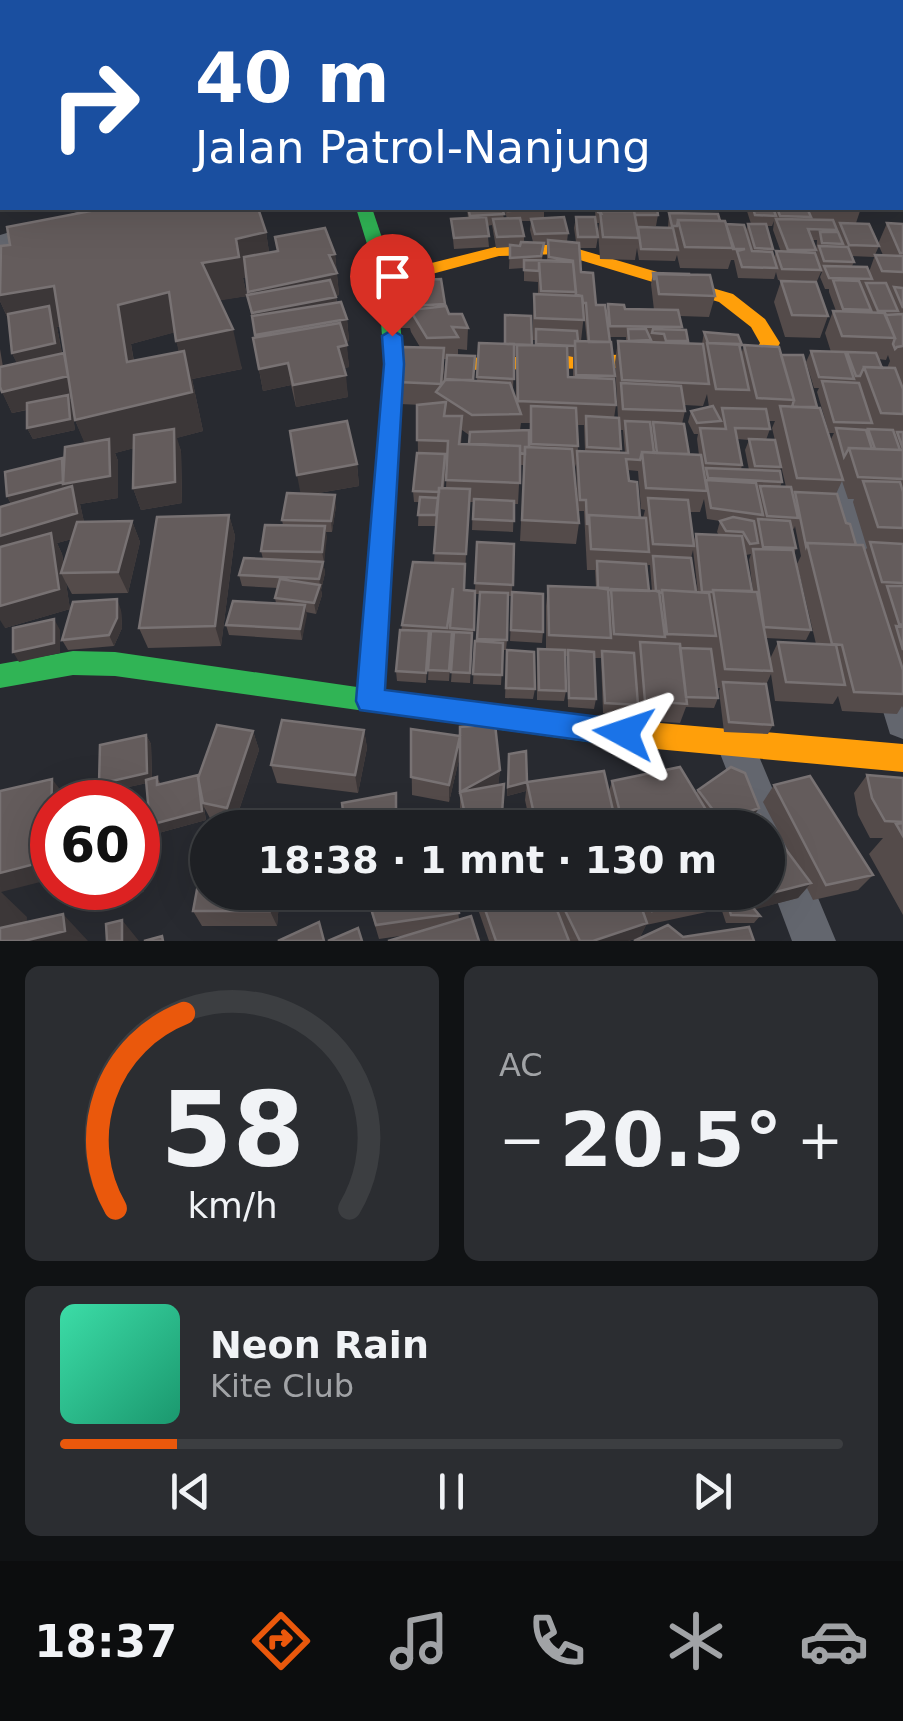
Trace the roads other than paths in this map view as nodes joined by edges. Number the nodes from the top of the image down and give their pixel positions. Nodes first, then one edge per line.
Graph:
1 (106, 210) edge
2 (365, 210) edge
3 (0, 242) edge
4 (387, 280) junction
5 (464, 363) edge
6 (818, 419) edge
7 (866, 590) edge
8 (882, 647) edge
9 (0, 676) edge
10 (370, 701) junction
11 (903, 722) edge
12 (735, 743) junction
13 (903, 758) edge
14 (814, 941) edge

1 - 3 street
2 - 4 street
4 - 5 street
4 - 10 street
6 - 7 street
8 - 11 street
9 - 10 street
10 - 12 street
12 - 13 street
12 - 14 street

